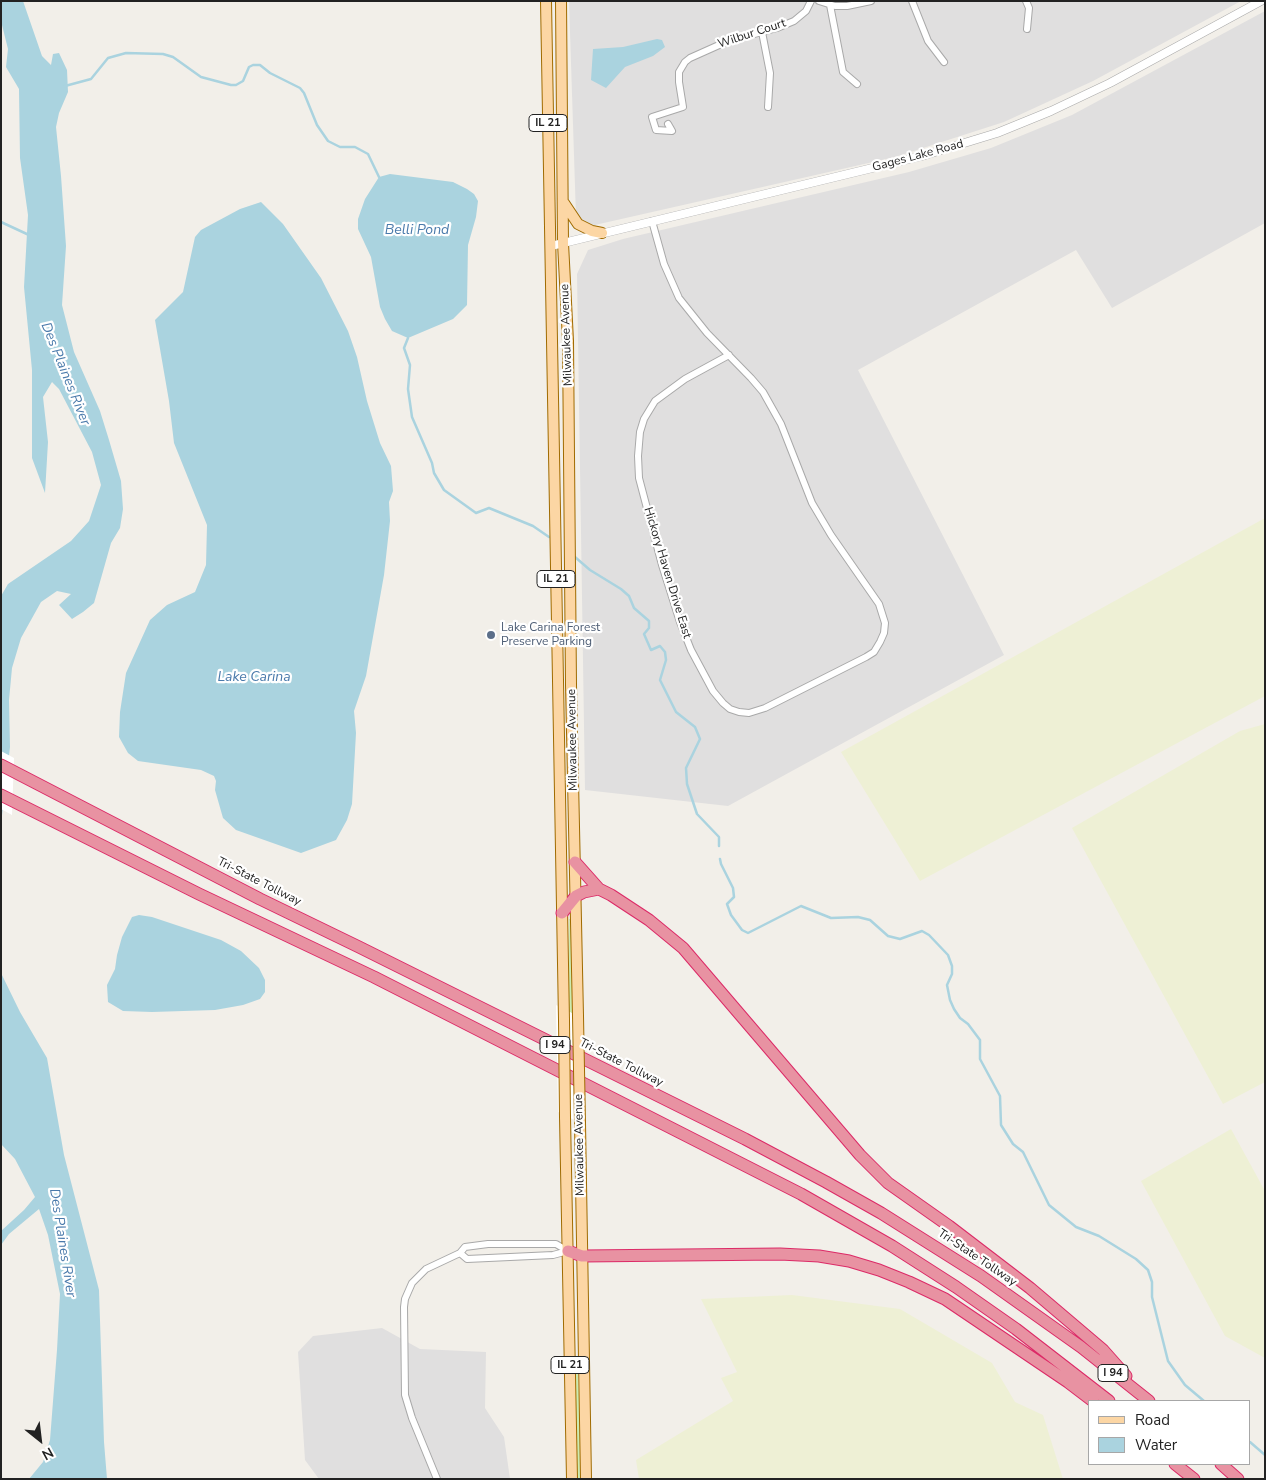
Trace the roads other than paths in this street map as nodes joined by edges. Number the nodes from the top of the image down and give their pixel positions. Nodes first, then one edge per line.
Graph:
1 (546, 1) edge
2 (561, 1) edge
3 (811, 1) edge
4 (819, 1) edge
5 (871, 1) edge
6 (912, 1) edge
7 (1026, 1) edge
8 (1261, 1) edge
9 (830, 5) junction
10 (1027, 29) dead end
11 (762, 32) junction
12 (944, 62) dead end
13 (857, 84) dead end
14 (768, 107) dead end
15 (668, 124) dead end
16 (563, 201) junction
17 (652, 221) junction
18 (602, 233) junction
19 (563, 243) junction
20 (551, 246) junction
21 (729, 355) junction
22 (1, 765) edge
23 (1, 795) edge
24 (575, 862) junction
25 (599, 889) junction
26 (576, 896) junction
27 (562, 913) junction
28 (568, 1251) junction
29 (460, 1253) junction
30 (582, 1256) junction
31 (1092, 1400) edge
32 (1109, 1400) edge
33 (1148, 1400) edge
34 (1176, 1465) edge
35 (1182, 1465) edge
36 (1222, 1465) edge
37 (437, 1479) edge
38 (572, 1479) edge
39 (586, 1479) edge
40 (1196, 1479) edge
41 (1238, 1479) edge

1 - 20 main road, Milwaukee Avenue / IL 21
2 - 16 main road, Milwaukee Avenue / IL 21
3 - 11 street, Wilbur Court
4 - 9 street
5 - 9 street
6 - 12 street
7 - 10 street
8 - 17 street, Gages Lake Road
9 - 13 street
11 - 14 street
11 - 15 street, Wilbur Court
16 - 18 main road
16 - 19 main road, Milwaukee Avenue / IL 21
17 - 18 street, Gages Lake Road
17 - 21 street, Hickory Haven Drive East
18 - 19 street, Gages Lake Road
19 - 20 street, Gages Lake Road
19 - 24 main road, Milwaukee Avenue / IL 21
20 - 27 main road, Milwaukee Avenue / IL 21
21 - 21 street, Hickory Haven Drive East
22 - 33 highway, Tri-State Tollway / I 94
23 - 32 highway, I 94
24 - 25 highway
24 - 26 main road, Milwaukee Avenue / IL 21
25 - 26 highway
25 - 33 highway
26 - 27 highway
26 - 30 main road, Milwaukee Avenue / IL 21, bridge
27 - 28 main road, Milwaukee Avenue / IL 21, bridge
28 - 29 street
28 - 29 street
28 - 30 highway
28 - 38 main road, Milwaukee Avenue / IL 21
29 - 37 street
30 - 31 highway
30 - 39 main road, Milwaukee Avenue / IL 21
34 - 40 highway
35 - 40 highway
36 - 41 highway

